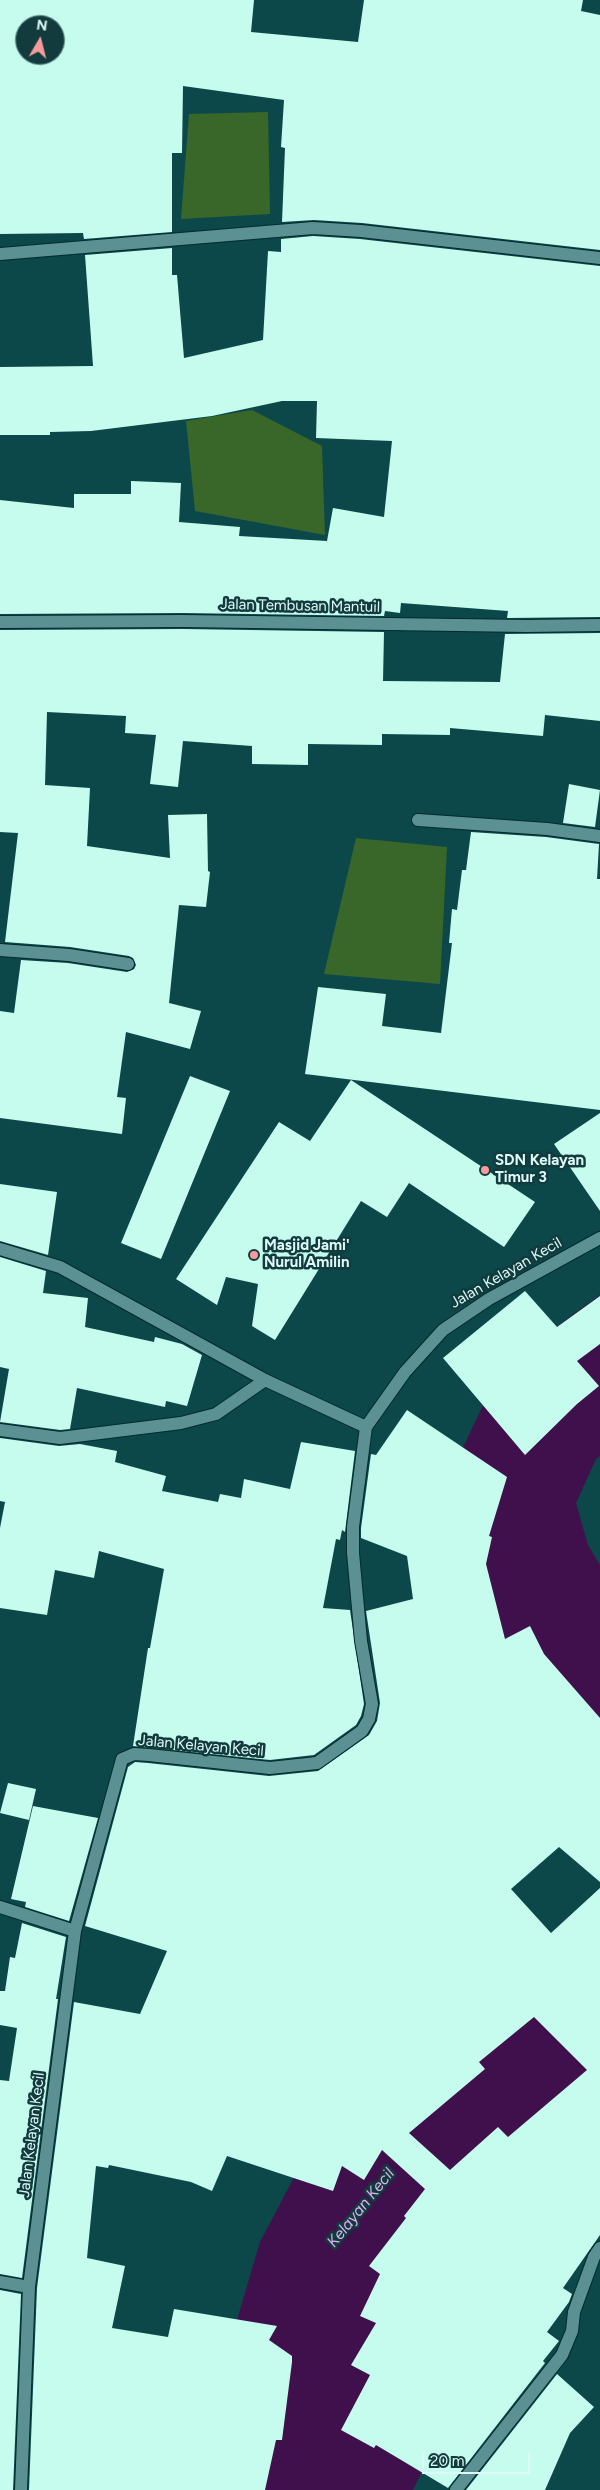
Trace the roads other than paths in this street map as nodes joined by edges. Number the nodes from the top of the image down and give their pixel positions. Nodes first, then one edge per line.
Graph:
1 (0, 254) edge
2 (600, 258) edge
3 (0, 622) edge
4 (600, 625) edge
5 (418, 820) dead end
6 (600, 836) edge
7 (0, 950) edge
8 (128, 964) dead end
9 (600, 1238) edge
10 (0, 1248) edge
11 (265, 1380) junction
12 (366, 1427) junction
13 (0, 1430) edge
14 (0, 1907) edge
15 (75, 1931) junction
16 (600, 2248) edge
17 (0, 2282) edge
18 (28, 2287) junction
19 (21, 2490) edge
20 (456, 2490) edge

1 - 2 street
3 - 4 street, Jalan Tembusan Mantuil
5 - 6 street
7 - 8 street
9 - 12 street, Jalan Kelayan Kecil
10 - 11 street
11 - 12 street
11 - 13 street
12 - 15 street, Jalan Kelayan Kecil
14 - 15 street
15 - 18 street, Jalan Kelayan Kecil
16 - 20 street
17 - 18 street
18 - 19 street, Jalan Kelayan Kecil

